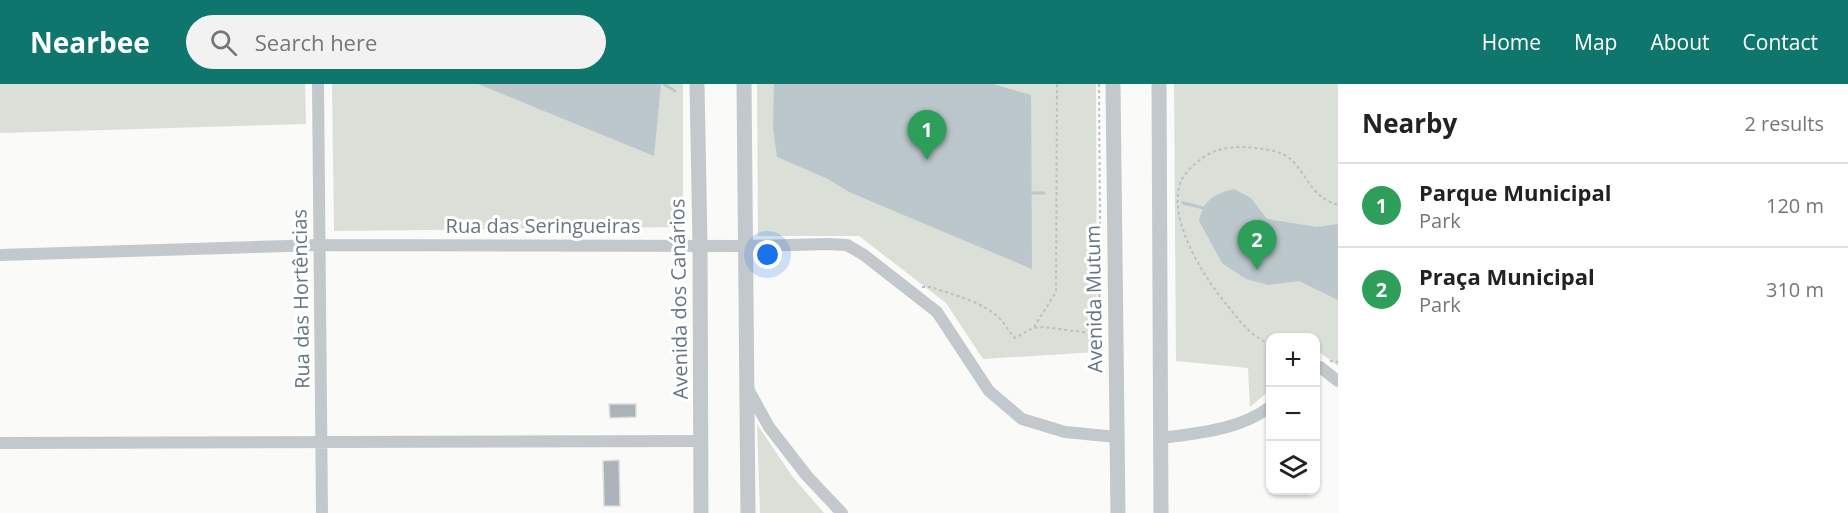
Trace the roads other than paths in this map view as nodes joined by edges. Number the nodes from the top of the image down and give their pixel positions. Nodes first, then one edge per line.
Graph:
1 (318, 84) edge
2 (697, 84) edge
3 (744, 84) edge
4 (1113, 84) edge
5 (1159, 84) edge
6 (320, 245) junction
7 (700, 245) junction
8 (747, 246) junction
9 (0, 255) edge
10 (1320, 367) edge
11 (1338, 381) edge
12 (748, 389) junction
13 (1266, 410) edge
14 (1117, 437) junction
15 (1161, 438) junction
16 (321, 441) junction
17 (701, 441) junction
18 (0, 443) edge
19 (322, 513) edge
20 (701, 513) edge
21 (748, 513) edge
22 (842, 513) edge
23 (1118, 513) edge
24 (1161, 513) edge

1 - 6 street, Rua das Hortências
2 - 7 street, Avenida dos Canários
3 - 8 street
4 - 14 street, Avenida Mutum
5 - 15 street
6 - 7 street, Rua das Seringueiras
6 - 9 street, Rua das Seringueiras
6 - 16 street, Rua das Hortências
7 - 8 street, Rua das Seringueiras
7 - 17 street, Avenida dos Canários
8 - 12 street
8 - 14 street, Rua das Seringueiras
10 - 11 street
12 - 21 street
12 - 22 street
13 - 15 street
14 - 23 street, Avenida Mutum
15 - 24 street
16 - 17 street
16 - 18 street
16 - 19 street, Rua das Hortências
17 - 20 street, Avenida dos Canários

